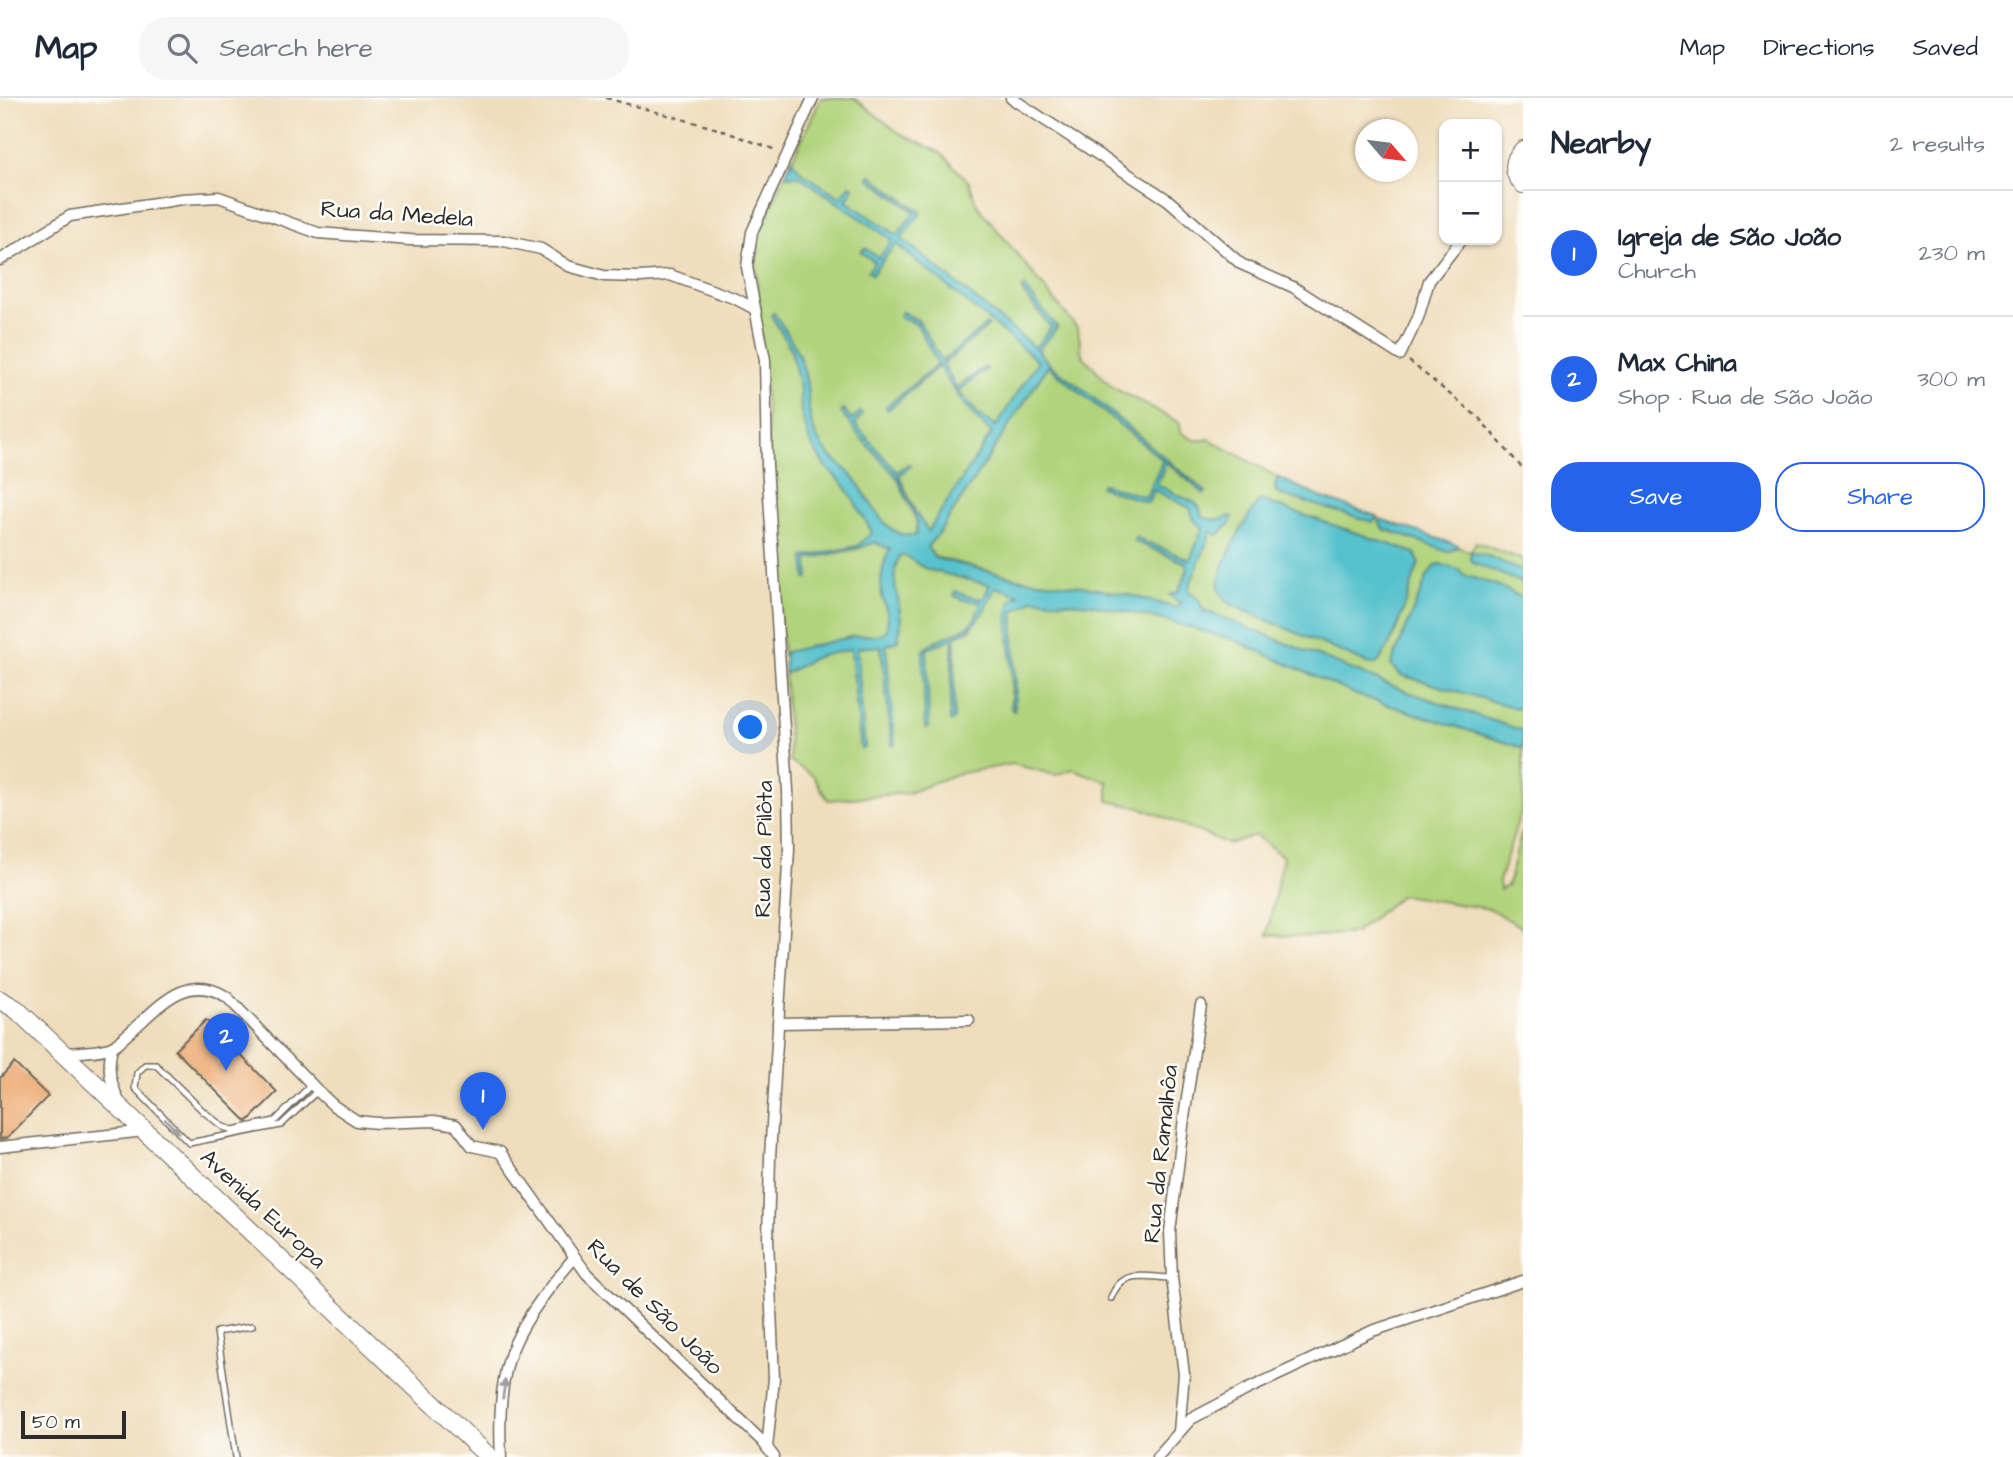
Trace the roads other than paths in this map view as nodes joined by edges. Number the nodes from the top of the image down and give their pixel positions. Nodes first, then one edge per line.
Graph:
1 (813, 98) edge
2 (1011, 98) edge
3 (1523, 149) edge
4 (1523, 185) edge
5 (1457, 245) edge
6 (0, 260) edge
7 (755, 309) junction
8 (0, 1000) edge
9 (1201, 1005) dead end
10 (969, 1020) dead end
11 (778, 1024) junction
12 (112, 1047) junction
13 (63, 1053) junction
14 (307, 1078) junction
15 (323, 1095) junction
16 (123, 1111) junction
17 (145, 1131) junction
18 (0, 1147) edge
19 (574, 1258) junction
20 (1171, 1278) junction
21 (1523, 1281) edge
22 (1111, 1298) dead end
23 (252, 1326) dead end
24 (1179, 1432) junction
25 (771, 1453) edge
26 (236, 1457) edge
27 (489, 1457) edge
28 (501, 1457) edge
29 (1157, 1457) edge

1 - 7 street, Rua da Pilôta
2 - 5 street
3 - 4 street
6 - 7 street, Rua da Medela
7 - 11 street, Rua da Pilôta
8 - 13 main road, Avenida Europa
9 - 20 street, Rua da Ramalhôa
10 - 11 street
11 - 25 street, Rua da Pilôta
12 - 13 street
12 - 14 street, Rua de São João
12 - 16 street
13 - 16 main road, Avenida Europa
14 - 15 street, Rua de São João
14 -> 15 lane
15 - 19 street, Rua de São João
16 - 17 main road, Avenida Europa
17 - 18 street
17 - 27 main road, Avenida Europa
19 - 25 street, Rua de São João
28 -> 19 street
20 - 22 lane
20 - 24 street, Rua da Ramalhôa
21 - 24 street
23 - 26 lane
24 - 29 street

